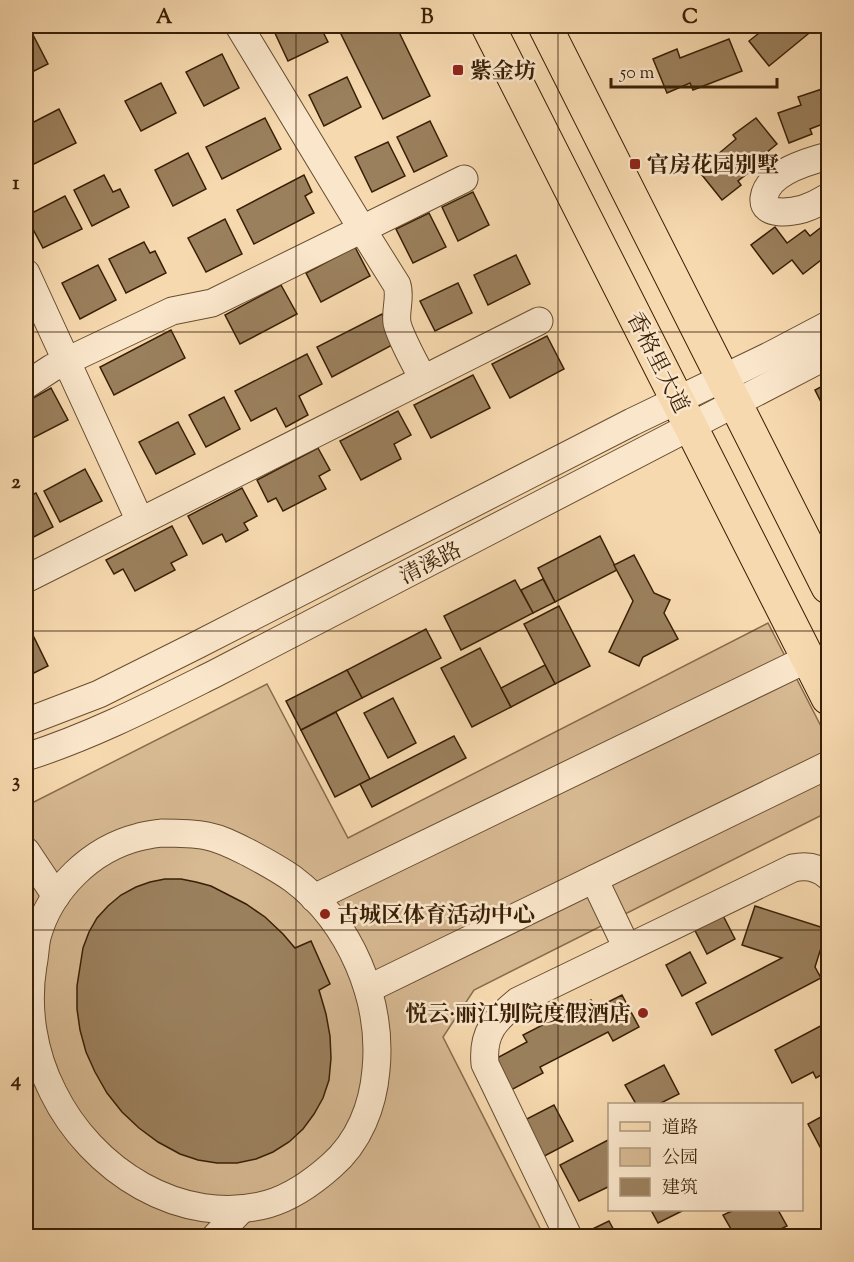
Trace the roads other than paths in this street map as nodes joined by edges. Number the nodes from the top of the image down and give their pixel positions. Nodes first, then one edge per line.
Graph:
1 (239, 26) edge
2 (489, 26) edge
3 (545, 26) edge
4 (828, 156) edge
5 (464, 179) dead end
6 (828, 197) edge
7 (362, 229) junction
8 (26, 273) edge
9 (539, 321) dead end
10 (828, 325) edge
11 (828, 355) edge
12 (66, 362) junction
13 (423, 379) junction
14 (26, 384) edge
15 (730, 391) junction
16 (685, 413) junction
17 (140, 521) junction
18 (26, 579) edge
19 (828, 587) edge
20 (808, 658) junction
21 (828, 698) edge
22 (26, 722) edge
23 (26, 757) edge
24 (828, 765) edge
25 (26, 851) edge
26 (828, 876) edge
27 (594, 879) junction
28 (56, 896) junction
29 (314, 898) junction
30 (627, 948) junction
31 (368, 989) junction
32 (242, 1209) junction
33 (216, 1236) edge
34 (568, 1236) edge

1 - 7 street
2 - 16 main road, 香格里大道
3 - 15 main road
4 - 6 street
5 - 7 street
7 - 12 street
7 - 13 street
8 - 12 street
9 - 13 street
10 - 15 street, 清溪路
11 - 15 street, 清溪路
12 - 14 street
12 - 17 street
13 - 17 street
15 - 16 street, 清溪路
15 - 19 main road
16 - 20 main road, 香格里大道
16 - 22 street, 清溪路
16 - 23 street, 清溪路
17 - 18 street
20 - 21 main road, 香格里大道
20 - 29 street
24 - 27 street
25 - 28 street
26 - 30 street
27 - 30 street
27 - 31 street
28 - 29 street
28 - 32 street
29 - 31 street
30 - 34 street
31 - 32 street
32 - 33 street

